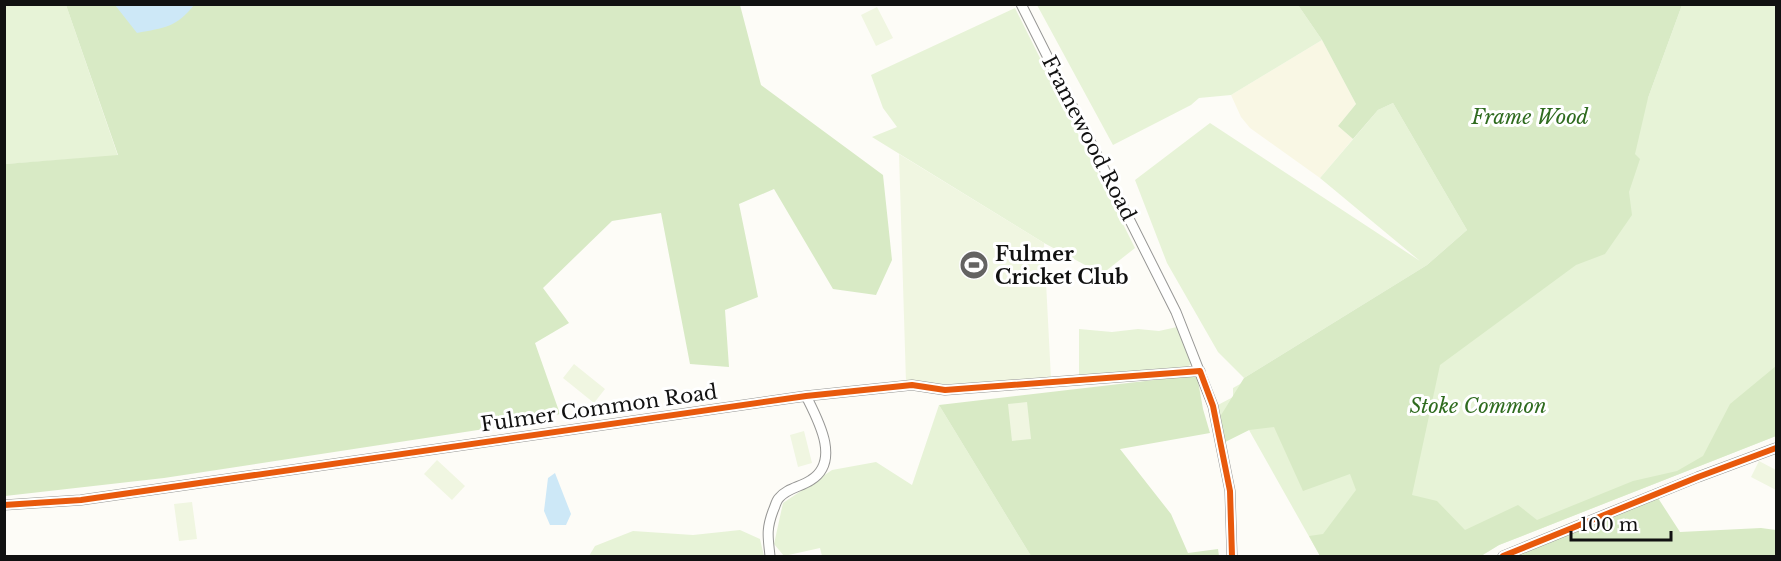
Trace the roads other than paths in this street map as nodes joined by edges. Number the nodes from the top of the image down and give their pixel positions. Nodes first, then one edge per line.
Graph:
1 (1021, 4) edge
2 (1200, 371) junction
3 (806, 396) junction
4 (1776, 448) edge
5 (4, 505) edge
6 (770, 556) edge
7 (1232, 556) edge
8 (1503, 556) edge

1 - 2 street, Framewood Road
2 - 3 street, Fulmer Common Road
2 - 7 street, Framewood Road
3 - 5 street, Fulmer Common Road
3 - 6 street
4 - 8 street

